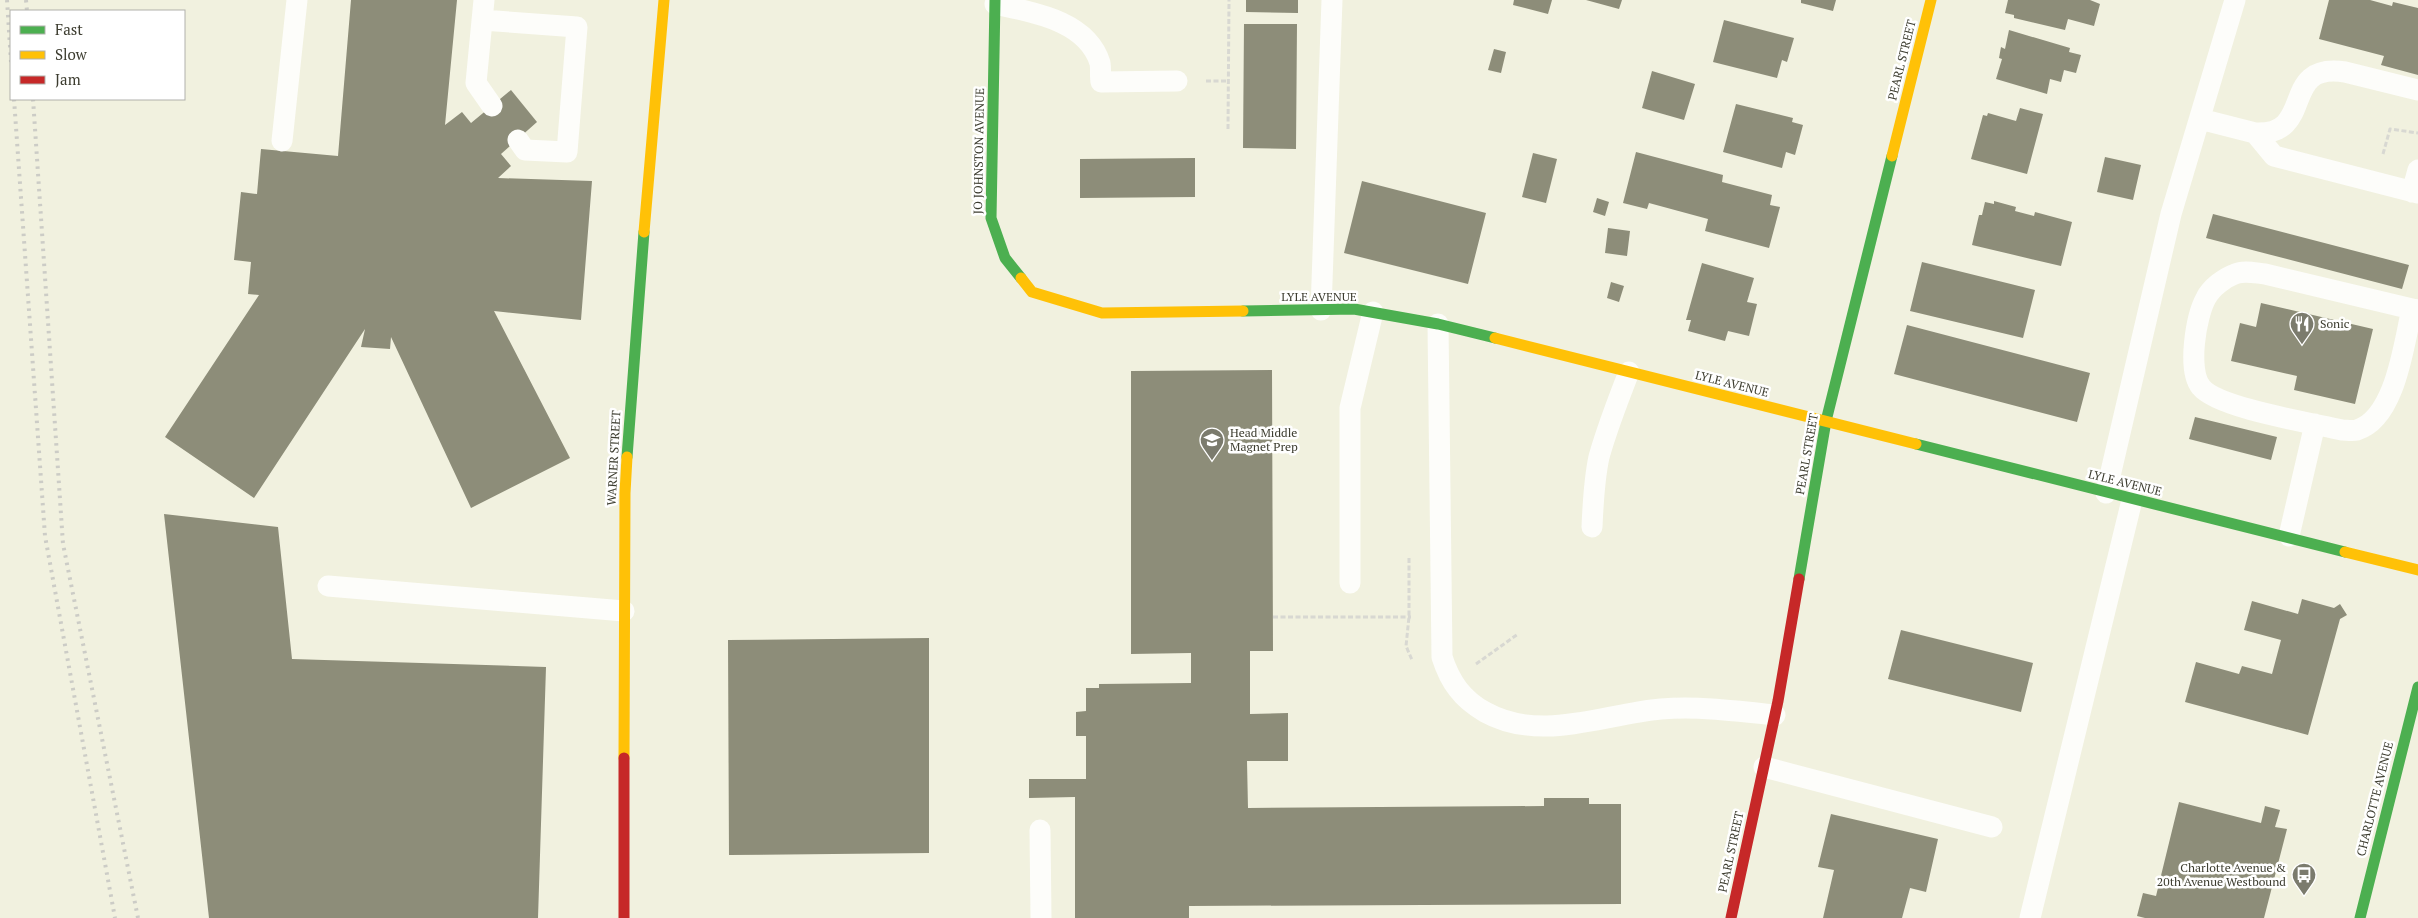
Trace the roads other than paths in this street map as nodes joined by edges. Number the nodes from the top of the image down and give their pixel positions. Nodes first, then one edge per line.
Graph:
1 (297, 0) edge
2 (664, 0) edge
3 (1332, 0) edge
4 (1931, 0) edge
5 (2236, 0) edge
6 (995, 2) edge
7 (483, 10) edge
8 (1177, 81) dead end
9 (2418, 90) edge
10 (492, 106) dead end
11 (2200, 119) junction
12 (2256, 133) junction
13 (518, 140) dead end
14 (282, 141) dead end
15 (2418, 170) edge
16 (2415, 192) edge
17 (1032, 292) joint
18 (1322, 310) junction
19 (2415, 310) edge
20 (1373, 312) junction
21 (1438, 324) junction
22 (1629, 372) junction
23 (1826, 421) junction
24 (2315, 424) junction
25 (2106, 493) junction
26 (2132, 500) junction
27 (1592, 527) dead end
28 (2290, 536) junction
29 (2418, 570) edge
30 (1350, 582) dead end
31 (328, 586) dead end
32 (624, 611) junction
33 (2418, 687) edge
34 (1776, 715) junction
35 (1764, 767) junction
36 (1992, 828) dead end
37 (1040, 830) dead end
38 (624, 918) edge
39 (1041, 918) edge
40 (1731, 918) edge
41 (2030, 918) edge
42 (2360, 918) edge

1 - 14 lane
2 - 32 street, WARNER STREET
3 - 18 lane
4 - 23 street, PEARL STREET
5 - 11 lane
6 - 8 lane
6 - 17 street, JO JOHNSTON AVENUE
7 - 10 lane
7 - 13 lane
9 - 12 lane
11 - 12 lane
11 - 25 lane
12 - 16 lane
15 - 16 lane
17 - 18 street, LYLE AVENUE
18 - 20 street, LYLE AVENUE
19 - 24 lane
19 - 24 lane
20 - 21 street, LYLE AVENUE
20 - 30 lane
21 - 22 street, LYLE AVENUE
21 - 34 lane
22 - 23 street, LYLE AVENUE
22 - 27 lane
23 - 25 street, LYLE AVENUE
23 - 34 street, PEARL STREET
24 - 28 lane
25 - 26 street, LYLE AVENUE
26 - 28 street, LYLE AVENUE
26 - 41 lane
28 - 29 street, LYLE AVENUE
31 - 32 lane
32 - 38 street, WARNER STREET
33 - 42 street, CHARLOTTE AVENUE
34 - 35 street, PEARL STREET
35 - 36 lane
35 - 40 street, PEARL STREET
37 - 39 lane

